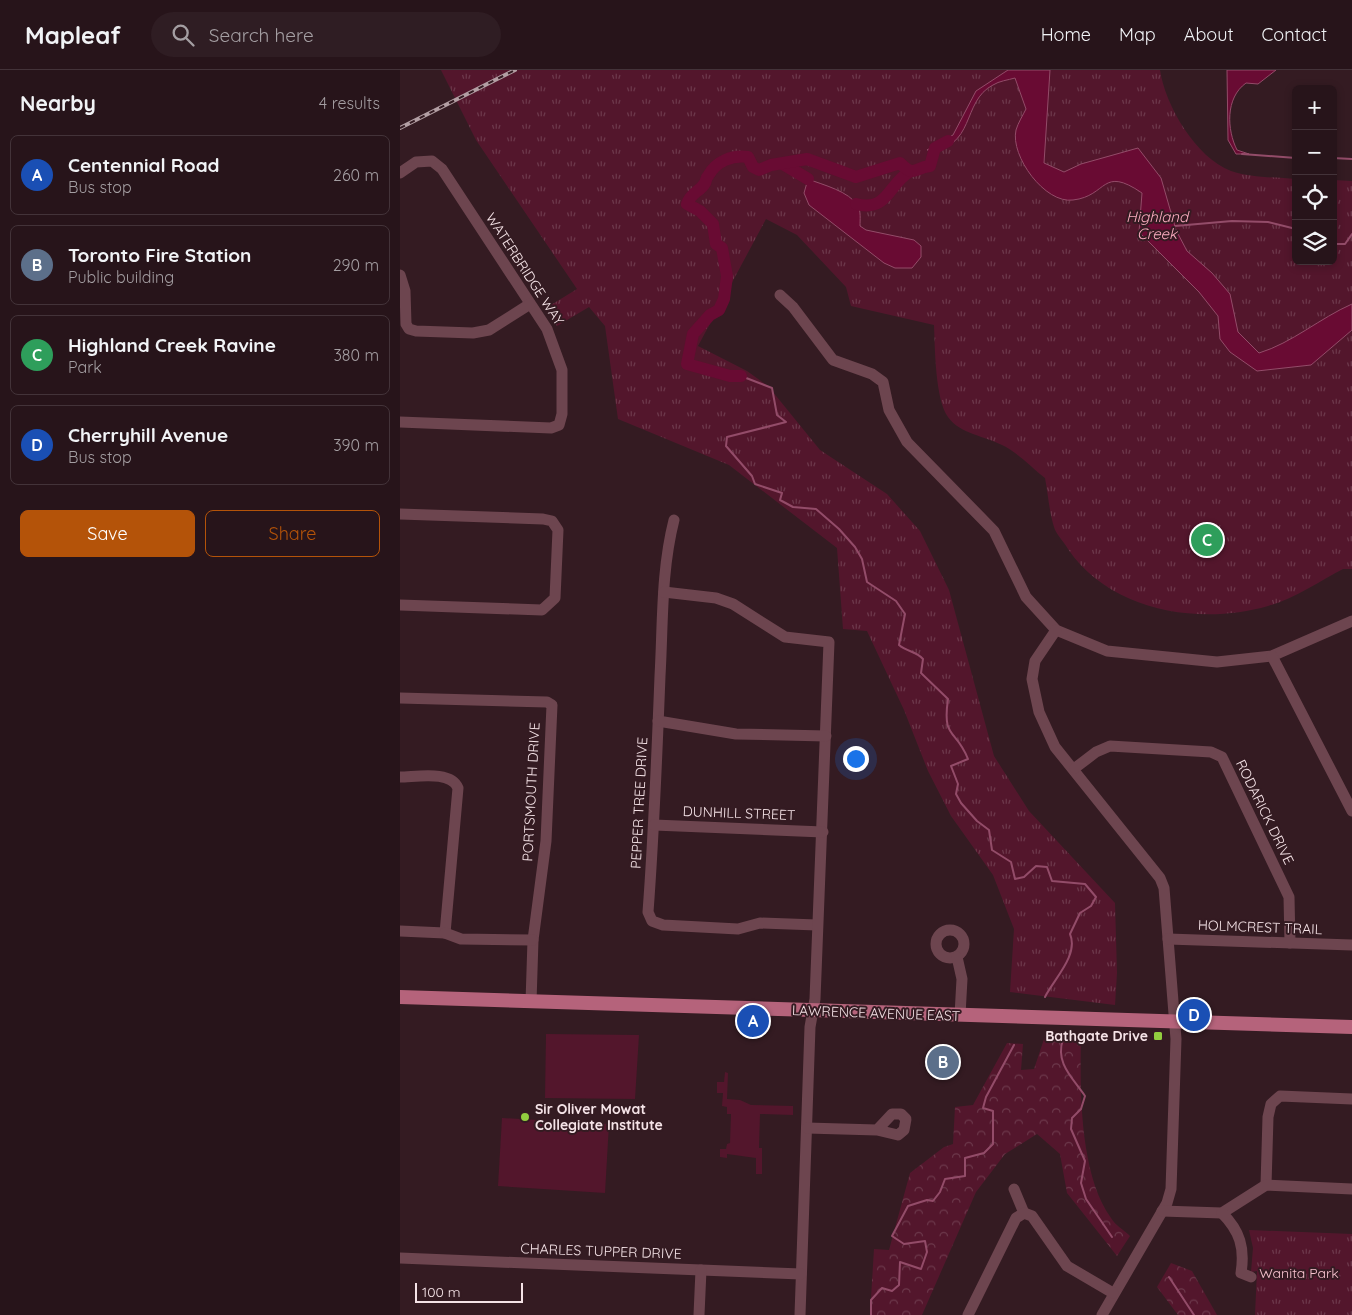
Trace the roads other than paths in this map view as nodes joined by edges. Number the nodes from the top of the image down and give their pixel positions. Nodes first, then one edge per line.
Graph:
1 (400, 173) edge
2 (400, 275) edge
3 (780, 295) dead end
4 (530, 304) junction
5 (400, 422) edge
6 (400, 514) edge
7 (674, 520) dead end
8 (664, 592) junction
9 (400, 605) edge
10 (1352, 621) edge
11 (1056, 630) junction
12 (1272, 656) junction
13 (400, 698) edge
14 (658, 721) junction
15 (826, 736) junction
16 (1075, 768) junction
17 (400, 777) edge
18 (1352, 812) edge
19 (654, 825) junction
20 (823, 832) junction
21 (818, 924) junction
22 (400, 931) edge
23 (445, 933) junction
24 (1168, 939) junction
25 (533, 940) junction
26 (1290, 943) junction
27 (1352, 945) edge
28 (956, 957) dead end
29 (400, 997) edge
30 (531, 1002) junction
31 (813, 1012) junction
32 (960, 1015) junction
33 (1176, 1023) junction
34 (1352, 1027) edge
35 (1352, 1098) edge
36 (808, 1128) junction
37 (877, 1130) dead end
38 (1266, 1185) junction
39 (1014, 1189) dead end
40 (1352, 1189) edge
41 (1162, 1210) junction
42 (1024, 1213) junction
43 (1222, 1213) junction
44 (400, 1258) edge
45 (701, 1270) junction
46 (801, 1274) junction
47 (1250, 1277) dead end
48 (1113, 1293) junction
49 (699, 1315) edge
50 (800, 1315) edge
51 (968, 1315) edge
52 (1102, 1315) edge

1 - 4 street, WATERBRIDGE WAY
2 - 4 street
3 - 11 street
4 - 5 street, WATERBRIDGE WAY
6 - 9 street
7 - 8 street, PEPPER TREE DRIVE
8 - 14 street, PEPPER TREE DRIVE
8 - 15 street
10 - 12 street
11 - 12 street
11 - 16 street
12 - 18 street
13 - 25 street, PORTSMOUTH DRIVE
14 - 15 street
14 - 19 street, PEPPER TREE DRIVE
15 - 20 street
16 - 24 street
16 - 26 street, RODARICK DRIVE
17 - 23 street
19 - 20 street, DUNHILL STREET
19 - 21 street, PEPPER TREE DRIVE
20 - 21 street
21 - 31 street
22 - 23 street
23 - 25 street
24 - 26 street, HOLMCREST TRAIL
24 - 33 street
25 - 30 street, PORTSMOUTH DRIVE
26 - 27 street, HOLMCREST TRAIL
28 - 32 street
29 - 30 main road, LAWRENCE AVENUE EAST
30 - 31 main road, LAWRENCE AVENUE EAST
31 - 32 main road, LAWRENCE AVENUE EAST
31 - 36 street
32 - 33 main road, LAWRENCE AVENUE EAST
33 - 34 main road, LAWRENCE AVENUE EAST
33 - 41 street
35 - 38 street
36 - 37 street
36 - 46 street
38 - 40 street
38 - 43 street
39 - 42 street
41 - 43 street
41 - 48 street
42 - 48 street
42 - 51 street
43 - 47 street
44 - 45 street, CHARLES TUPPER DRIVE
45 - 46 street, CHARLES TUPPER DRIVE
45 - 49 street
46 - 50 street
48 - 52 street

